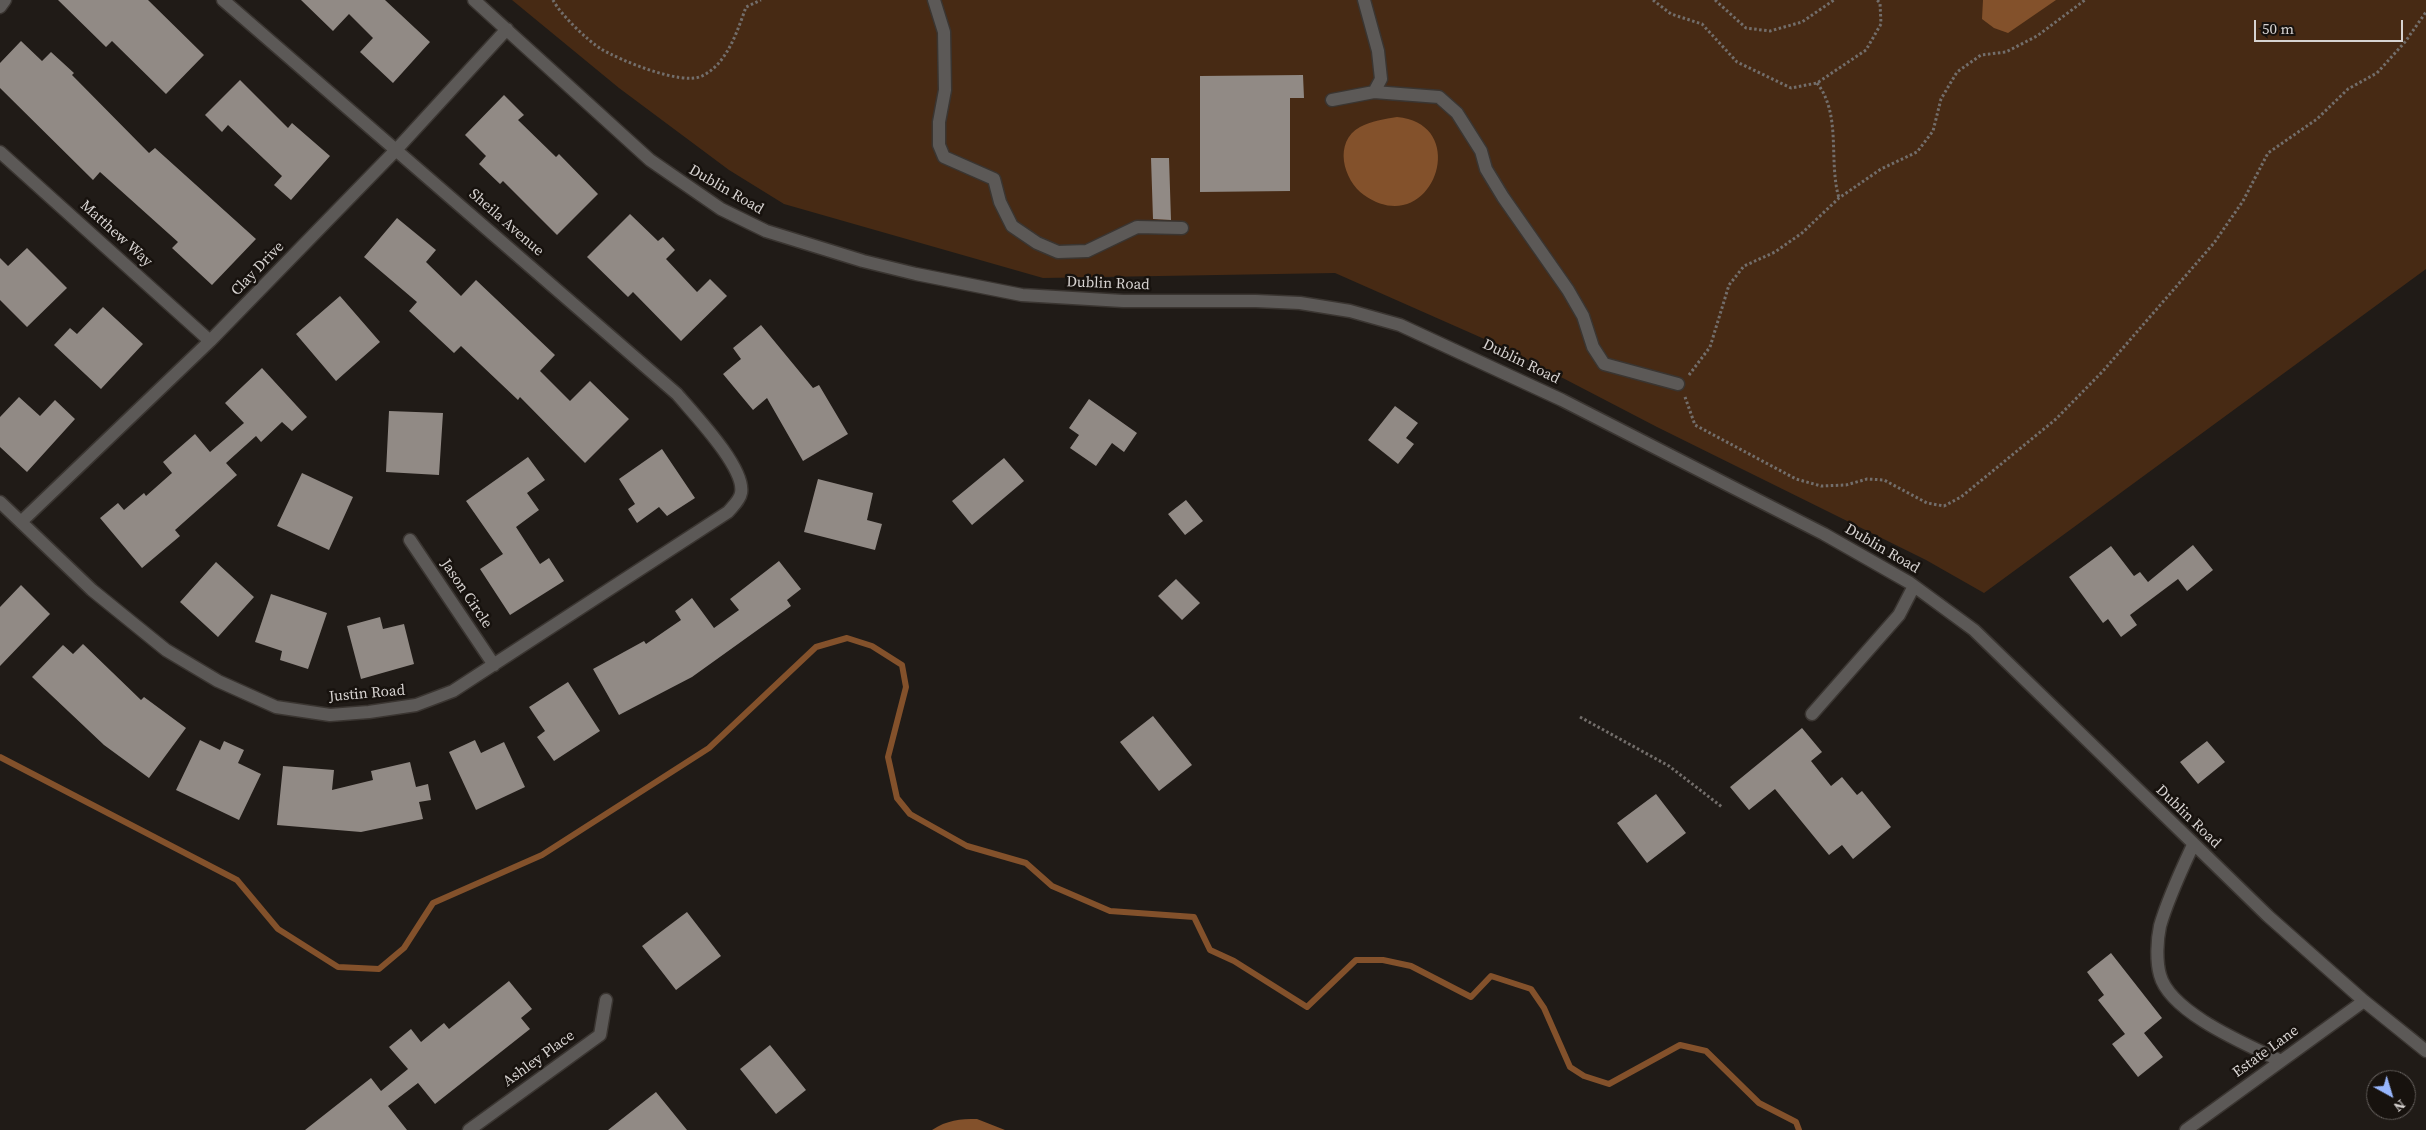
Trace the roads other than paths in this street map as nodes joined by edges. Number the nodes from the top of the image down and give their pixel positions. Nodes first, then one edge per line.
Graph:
1 (5, 0) edge
2 (224, 0) edge
3 (474, 0) edge
4 (934, 0) edge
5 (1364, 0) edge
6 (0, 7) edge
7 (507, 29) junction
8 (1374, 92) junction
9 (1332, 100) dead end
10 (396, 150) junction
11 (0, 152) edge
12 (1182, 228) dead end
13 (210, 341) junction
14 (1678, 384) road end
15 (742, 492) joint
16 (0, 502) edge
17 (22, 521) junction
18 (410, 540) dead end
19 (1914, 586) junction
20 (494, 665) junction
21 (1812, 714) dead end
22 (2193, 845) junction
23 (606, 1000) dead end
24 (2364, 1001) junction
25 (2426, 1051) edge
26 (2281, 1061) junction
27 (469, 1130) edge
28 (2186, 1130) edge

1 - 6 street
2 - 10 street, Sheila Avenue
3 - 7 street, Dublin Road
4 - 12 street
5 - 8 street
7 - 10 street, Clay Drive
7 - 19 street, Dublin Road
8 - 9 street
8 - 14 street
10 - 13 street, Clay Drive
10 - 15 street, Sheila Avenue
11 - 13 street, Matthew Way
13 - 17 street, Clay Drive
15 - 20 street, Justin Road
16 - 17 street, Justin Road
17 - 20 street, Justin Road
18 - 20 street, Jason Circle
19 - 21 street
19 - 22 street, Dublin Road
22 - 24 street, Dublin Road
22 - 26 street
23 - 27 street, Ashley Place
24 - 25 street, Dublin Road
24 - 26 street, Estate Lane
26 - 28 street, Estate Lane

